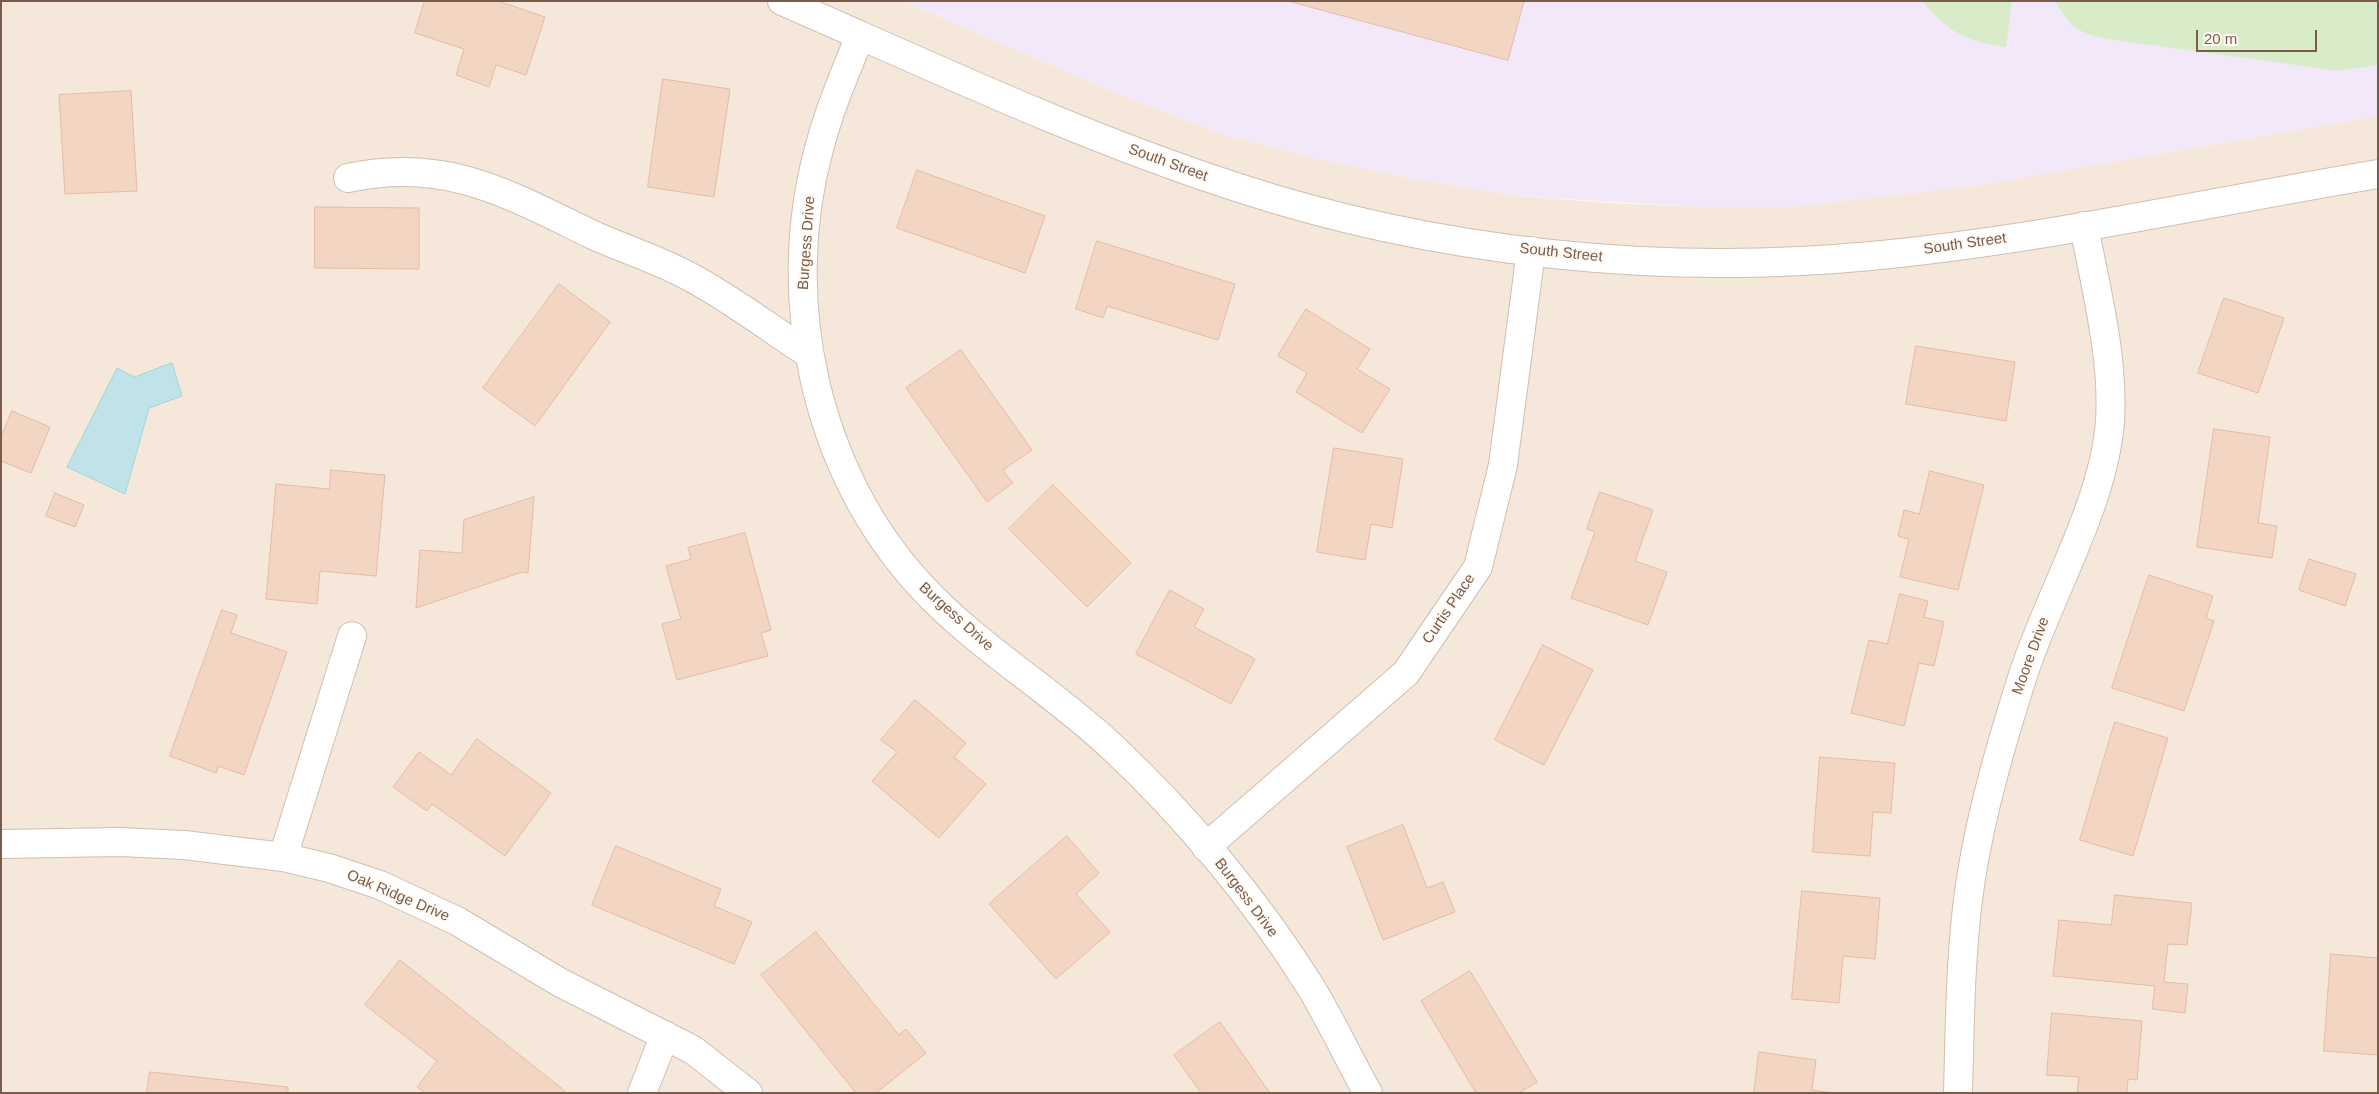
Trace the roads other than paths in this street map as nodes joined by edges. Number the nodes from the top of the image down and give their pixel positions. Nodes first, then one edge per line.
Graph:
1 (782, 1) edge
2 (860, 36) junction
3 (2378, 174) edge
4 (348, 178) dead end
5 (2084, 226) junction
6 (1530, 251) junction
7 (809, 354) junction
8 (352, 636) dead end
9 (1, 844) edge
10 (1206, 846) junction
11 (283, 857) junction
12 (665, 1035) junction
13 (642, 1093) edge
14 (748, 1093) edge
15 (1368, 1093) edge
16 (1958, 1093) edge

1 - 2 street, South Street
2 - 6 street, South Street
2 - 7 street, Burgess Drive
3 - 5 street, South Street
4 - 7 street
5 - 6 street, South Street
5 - 16 street, Moore Drive
6 - 10 street, Curtis Place
7 - 10 street, Burgess Drive
8 - 11 street
9 - 11 street, Oak Ridge Drive
10 - 15 street, Burgess Drive
11 - 12 street, Oak Ridge Drive
12 - 13 street
12 - 14 street, Oak Ridge Drive

